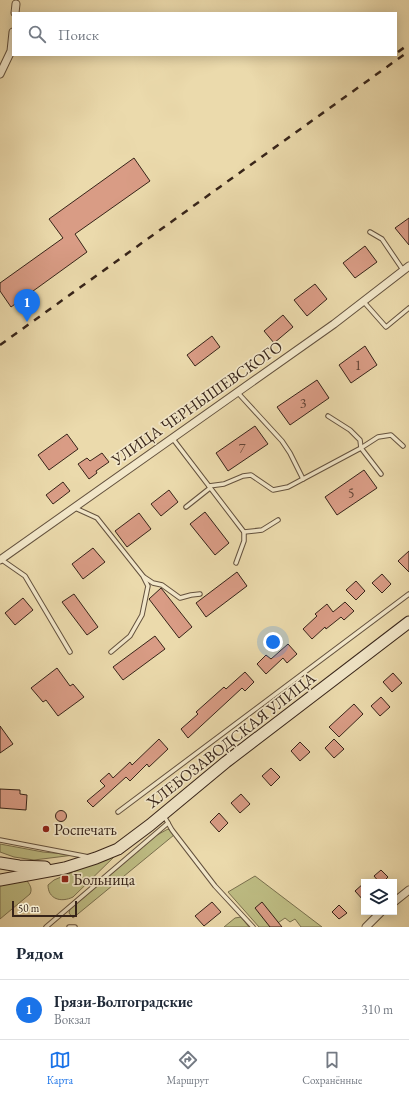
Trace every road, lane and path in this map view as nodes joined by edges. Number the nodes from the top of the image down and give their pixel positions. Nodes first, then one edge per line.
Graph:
1 (15, 1) edge
2 (15, 12) edge
3 (12, 42) edge
4 (0, 74) edge
5 (370, 232) dead end
6 (406, 268) edge
7 (363, 301) junction
8 (409, 308) edge
9 (237, 392) junction
10 (328, 416) dead end
11 (172, 438) junction
12 (403, 446) dead end
13 (361, 448) junction
14 (381, 474) dead end
15 (303, 479) junction
16 (210, 487) junction
17 (74, 507) junction
18 (186, 507) dead end
19 (278, 520) dead end
20 (244, 532) junction
21 (0, 559) edge
22 (236, 563) dead end
23 (144, 576) junction
24 (200, 594) dead end
25 (409, 594) edge
26 (409, 622) edge
27 (70, 652) dead end
28 (111, 652) dead end
29 (118, 812) dead end
30 (165, 818) junction
31 (0, 840) edge
32 (96, 858) junction
33 (0, 863) edge
34 (65, 868) junction
35 (0, 880) edge
36 (409, 890) edge
37 (397, 900) edge
38 (378, 915) edge
39 (46, 927) edge
40 (69, 927) edge
41 (75, 927) edge
42 (253, 927) edge
43 (366, 927) edge

1 - 2 street
3 - 4 street
5 - 6 lane
6 - 7 street, УЛИЦА ЧЕРНЫШЕВСКОГО
7 - 8 lane
7 - 9 street, УЛИЦА ЧЕРНЫШЕВСКОГО
9 - 11 street, УЛИЦА ЧЕРНЫШЕВСКОГО
9 - 15 lane
10 - 13 lane
11 - 16 lane
11 - 17 street, УЛИЦА ЧЕРНЫШЕВСКОГО
12 - 13 lane
13 - 14 lane
13 - 15 lane
15 - 16 lane
16 - 18 lane
16 - 20 lane
17 - 21 street, УЛИЦА ЧЕРНЫШЕВСКОГО
17 - 23 lane
19 - 20 lane
20 - 22 lane
21 - 27 lane
23 - 24 lane
23 - 28 lane
25 - 29 lane
26 - 30 street, ХЛЕБОЗАВОДСКАЯ УЛИЦА
30 - 32 street, ХЛЕБОЗАВОДСКАЯ УЛИЦА
30 - 39 lane
30 - 42 lane
31 - 32 lane
32 - 34 street, ХЛЕБОЗАВОДСКАЯ УЛИЦА
33 - 34 street
34 - 35 street
36 - 37 street
38 - 43 street
40 - 41 lane

